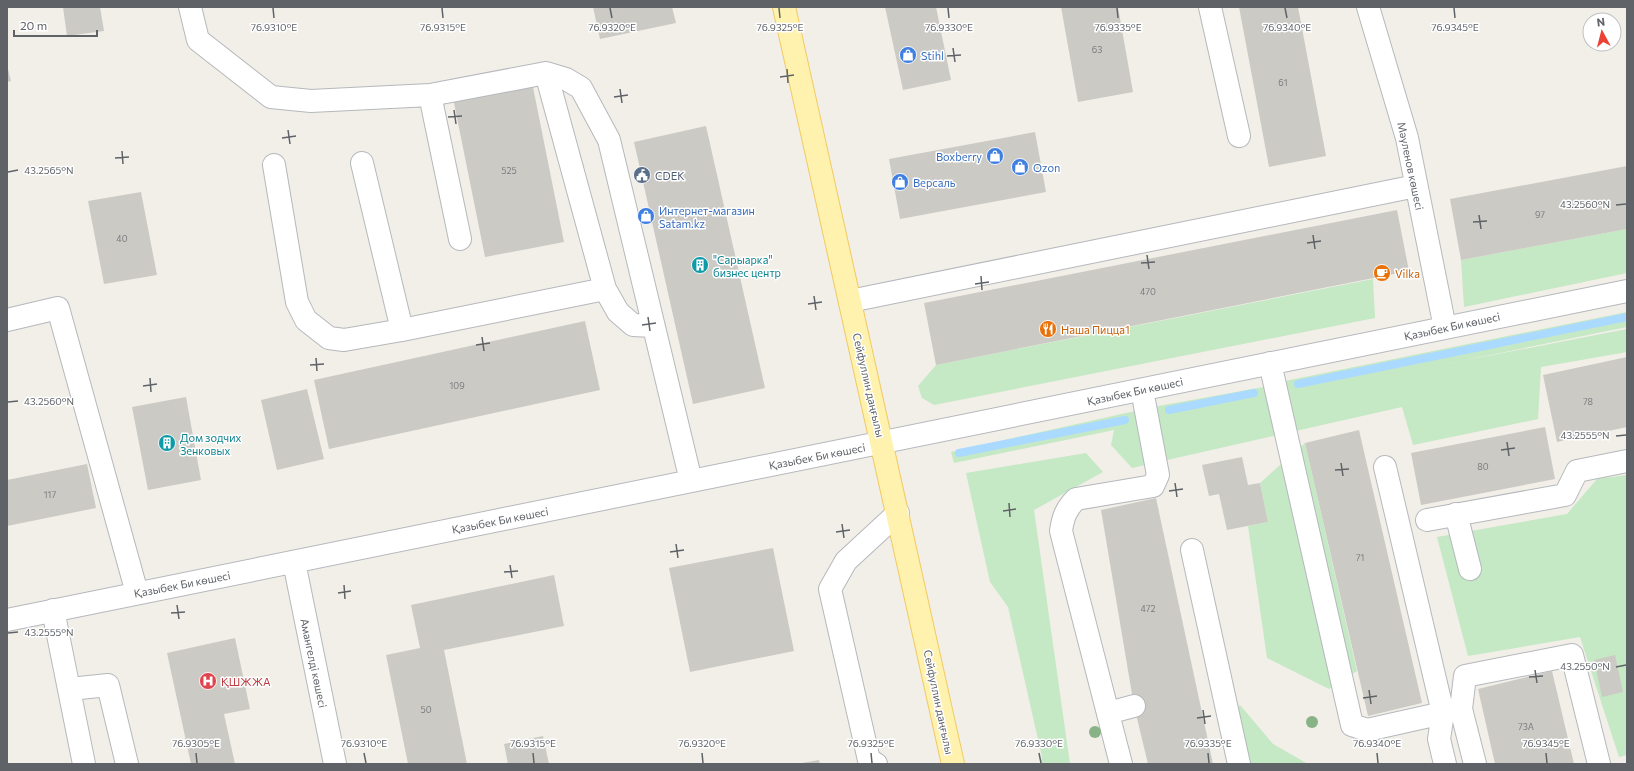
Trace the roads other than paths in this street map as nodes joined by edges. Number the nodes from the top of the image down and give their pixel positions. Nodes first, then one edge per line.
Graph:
1 (190, 7) edge
2 (784, 7) edge
3 (1210, 7) edge
4 (1368, 7) edge
5 (546, 73) junction
6 (430, 95) junction
7 (1239, 136) dead end
8 (362, 163) dead end
9 (274, 165) dead end
10 (1416, 186) junction
11 (460, 239) dead end
12 (605, 289) junction
13 (1627, 291) edge
14 (850, 301) junction
15 (7, 320) edge
16 (653, 326) junction
17 (1445, 328) junction
18 (402, 330) junction
19 (1270, 363) junction
20 (1142, 390) junction
21 (882, 442) junction
22 (1627, 461) edge
23 (1385, 466) dead end
24 (691, 481) junction
25 (898, 513) junction
26 (1456, 514) junction
27 (1427, 520) dead end
28 (1192, 550) dead end
29 (294, 562) junction
30 (1470, 569) dead end
31 (137, 593) junction
32 (53, 610) junction
33 (7, 620) edge
34 (70, 688) junction
35 (1134, 706) dead end
36 (1108, 713) junction
37 (1444, 713) junction
38 (84, 764) edge
39 (127, 764) edge
40 (335, 764) edge
41 (876, 764) edge
42 (952, 764) edge
43 (1121, 764) edge
44 (1239, 764) edge
45 (1445, 764) edge
46 (1475, 764) edge
47 (1599, 764) edge

1 - 6 street
2 - 14 main road, Сейфуллин даңғылы
3 - 7 street
4 - 10 street, Мәуленов көшесі
5 - 6 street
5 - 12 street
5 - 16 street
6 - 11 street
8 - 18 street
9 - 18 street
10 - 14 street
10 - 17 street, Мәуленов көшесі
12 - 16 street
12 - 18 street
13 - 17 street, Қазыбек Би көшесі
14 - 21 main road, Сейфуллин даңғылы
15 - 31 street
16 - 24 street
17 - 19 street, Қазыбек Би көшесі
19 - 20 street, Қазыбек Би көшесі
19 - 37 street
20 - 21 street, Қазыбек Би көшесі
20 - 36 street
21 - 24 street, Қазыбек Би көшесі
21 - 25 main road, Сейфуллин даңғылы
22 - 26 street
23 - 37 street
24 - 29 street, Қазыбек Би көшесі
25 - 41 street
25 - 42 main road, Сейфуллин даңғылы
26 - 27 street
26 - 30 street
28 - 44 street
29 - 31 street, Қазыбек Би көшесі
29 - 40 street, Амангелді көшесі
31 - 32 street, Қазыбек Би көшесі
32 - 33 street, Қазыбек Би көшесі
32 - 34 street
34 - 38 street
34 - 39 street
35 - 36 street
36 - 43 street
37 - 45 street
46 - 47 street

